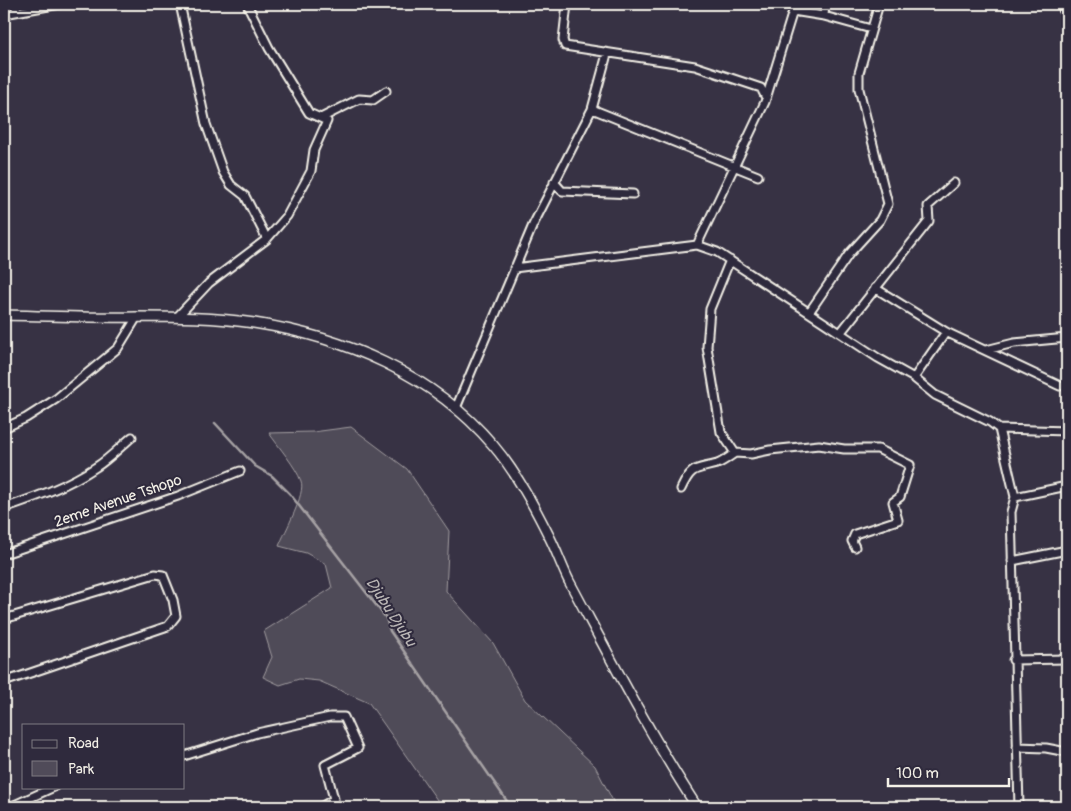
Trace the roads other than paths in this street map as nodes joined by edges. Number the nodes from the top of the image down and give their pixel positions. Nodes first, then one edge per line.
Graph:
1 (60, 4) edge
2 (180, 4) edge
3 (247, 4) edge
4 (567, 4) edge
5 (825, 4) edge
6 (879, 4) edge
7 (1062, 4) edge
8 (16, 7) edge
9 (4, 14) edge
10 (824, 16) junction
11 (1067, 25) edge
12 (871, 29) junction
13 (607, 54) junction
14 (386, 91) dead end
15 (765, 96) junction
16 (592, 109) junction
17 (322, 117) junction
18 (736, 167) junction
19 (758, 176) dead end
20 (554, 182) junction
21 (954, 183) dead end
22 (633, 194) dead end
23 (267, 239) junction
24 (697, 245) junction
25 (730, 260) junction
26 (514, 268) junction
27 (875, 288) junction
28 (810, 311) junction
29 (4, 315) edge
30 (178, 316) junction
31 (137, 317) junction
32 (841, 332) junction
33 (946, 332) junction
34 (1067, 338) edge
35 (986, 350) junction
36 (914, 378) junction
37 (1060, 386) dead end
38 (456, 408) junction
39 (4, 428) edge
40 (999, 429) junction
41 (1067, 431) edge
42 (132, 438) dead end
43 (735, 454) junction
44 (240, 471) dead end
45 (1067, 486) edge
46 (681, 490) dead end
47 (1015, 497) junction
48 (4, 508) edge
49 (855, 547) dead end
50 (1067, 550) edge
51 (4, 554) edge
52 (1012, 561) junction
53 (4, 620) edge
54 (1067, 659) edge
55 (1013, 660) junction
56 (4, 682) edge
57 (1018, 747) junction
58 (1067, 752) edge
59 (185, 756) edge
60 (52, 788) edge
61 (10, 807) edge
62 (321, 807) edge
63 (697, 807) edge
64 (1018, 807) edge

1 - 8 street
2 - 23 street
3 - 17 street
4 - 13 street
5 - 10 street
6 - 12 street
7 - 11 street
8 - 9 street
10 - 12 street
10 - 15 street
12 - 28 street
13 - 15 street
13 - 16 street
14 - 17 street
15 - 18 street
16 - 18 street
16 - 20 street
17 - 23 street
18 - 19 street
18 - 24 street
20 - 22 street
20 - 26 street
21 - 27 street
23 - 30 street
24 - 25 street
24 - 26 street
25 - 28 street
25 - 43 street
26 - 38 street
27 - 32 street
27 - 33 street
28 - 32 street
29 - 31 street
30 - 31 street
30 - 38 street
31 - 39 street
32 - 36 street
33 - 35 street
33 - 36 street
34 - 35 street
35 - 37 street
36 - 40 street
38 - 63 street
40 - 41 street
40 - 47 street
42 - 48 street
43 - 46 street
43 - 49 street
44 - 51 street, 2eme Avenue Tshopo
45 - 47 street
47 - 52 street
50 - 52 street
52 - 55 street
53 - 56 street
54 - 55 street
55 - 57 street
57 - 58 street
57 - 64 street
59 - 62 street
60 - 61 street

